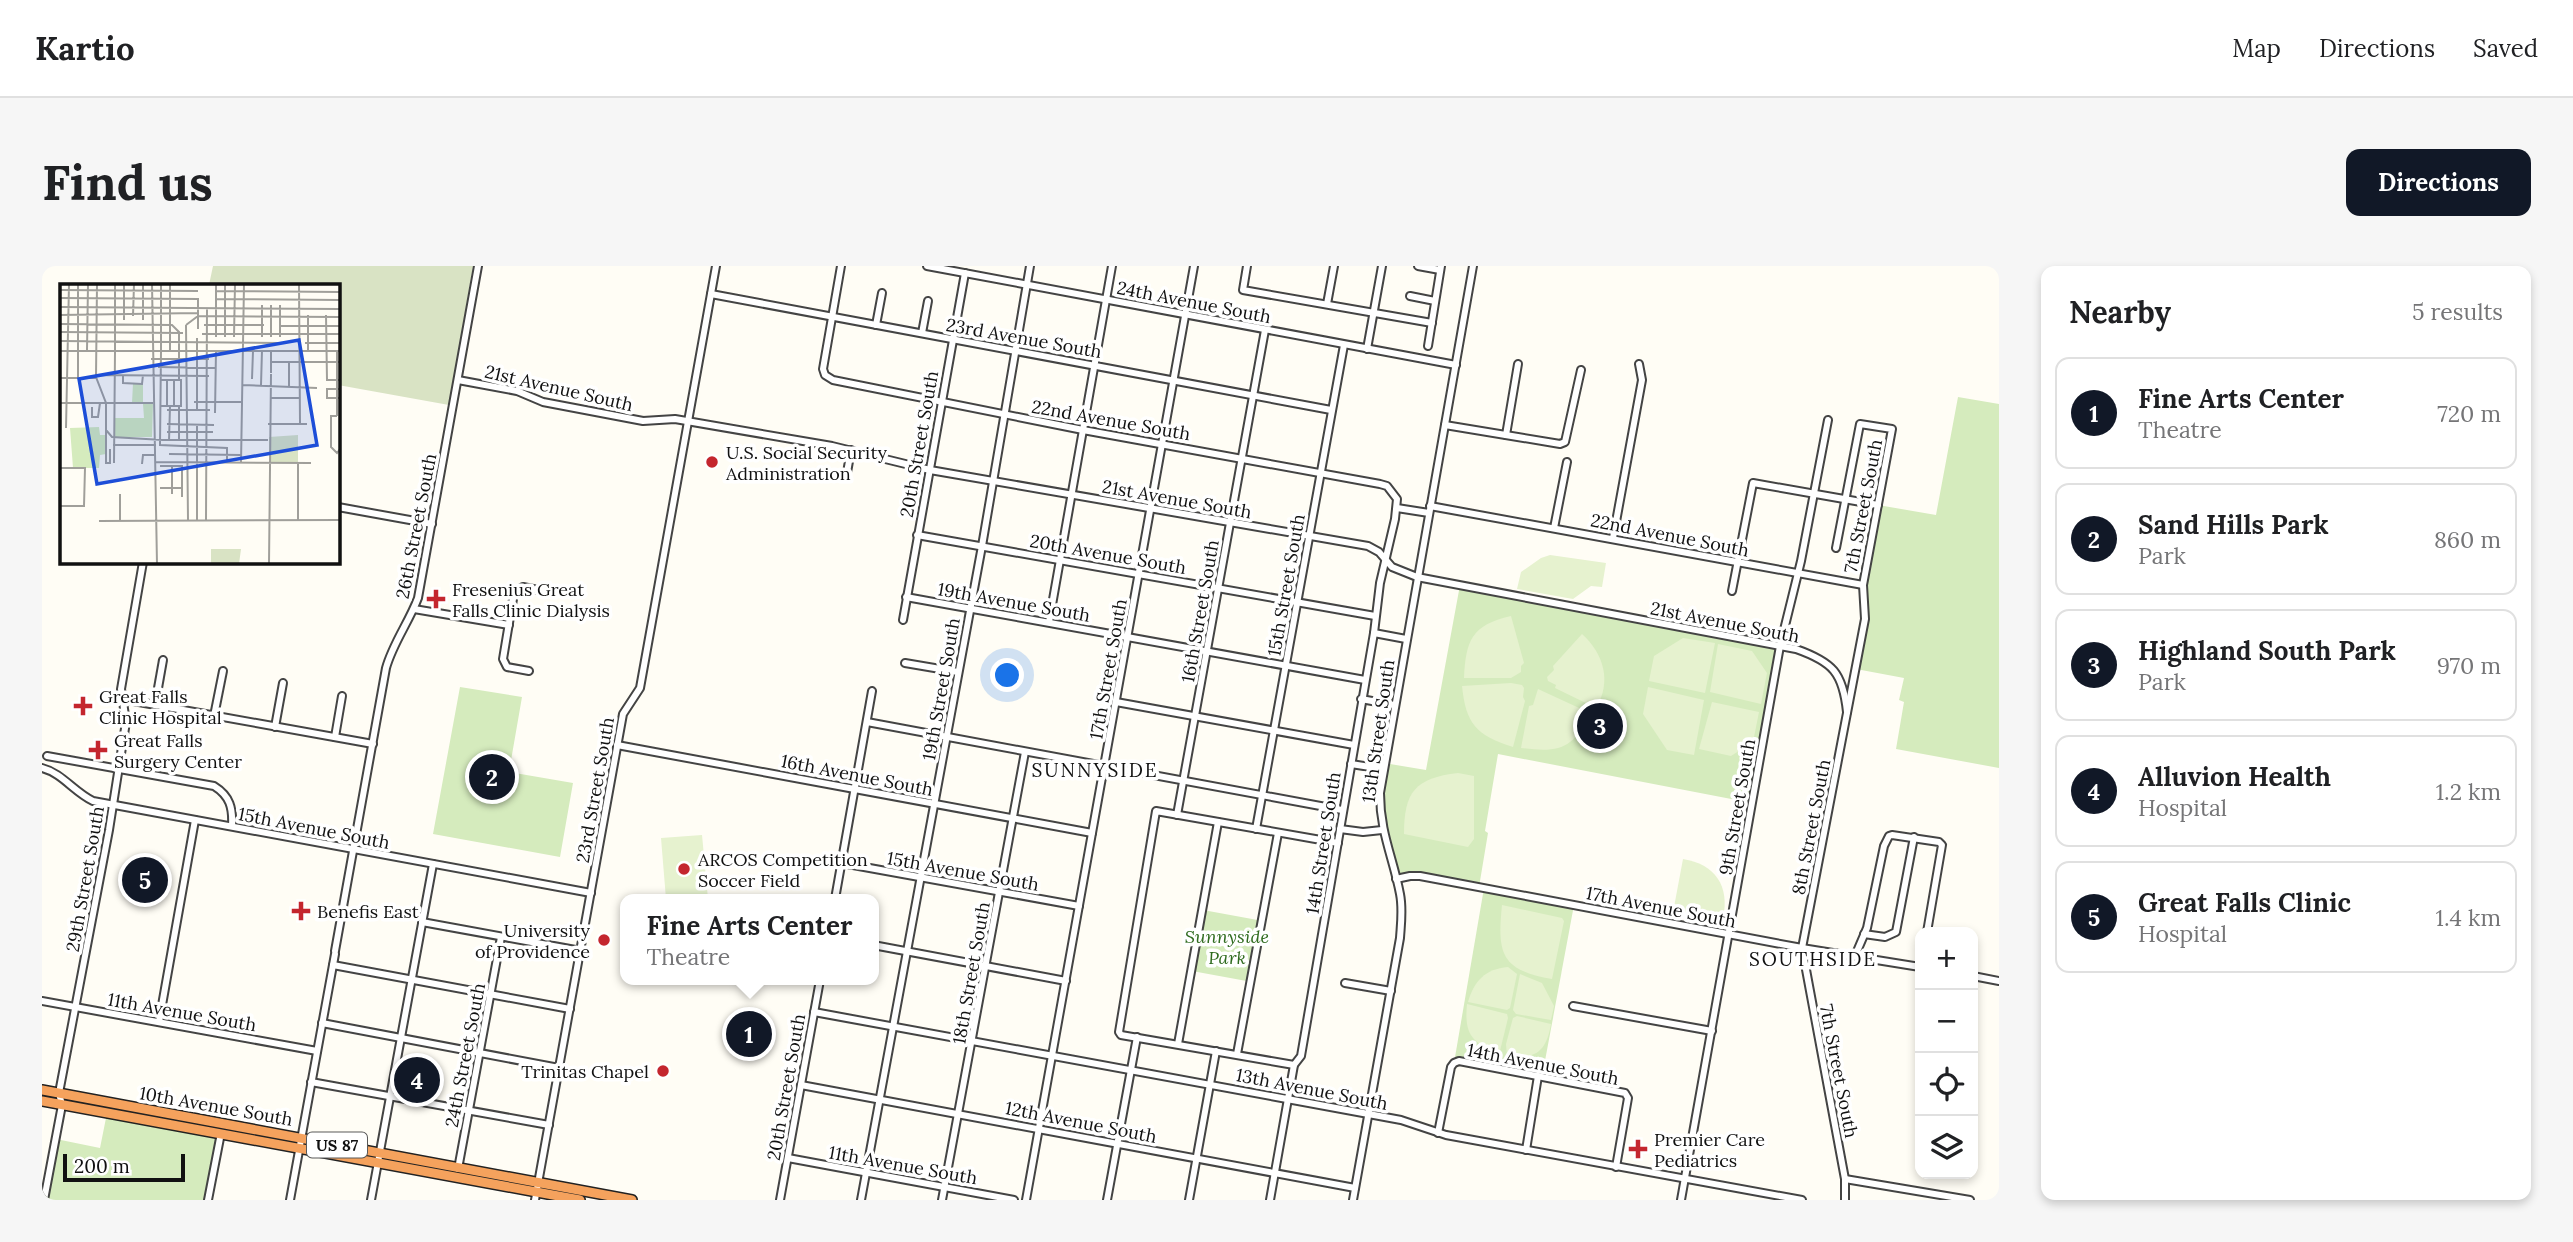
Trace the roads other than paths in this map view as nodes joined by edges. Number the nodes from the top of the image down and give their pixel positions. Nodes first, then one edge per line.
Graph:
1 (478, 266) edge
2 (716, 266) edge
3 (841, 266) edge
4 (927, 266) edge
5 (1030, 266) edge
6 (1112, 266) edge
7 (1194, 266) edge
8 (1247, 266) edge
9 (1334, 266) edge
10 (1382, 266) edge
11 (1418, 266) edge
12 (1473, 266) edge
13 (1441, 268) edge
14 (965, 273) junction
15 (1027, 285) junction
16 (882, 293) dead end
17 (711, 294) junction
18 (1410, 296) dead end
19 (1106, 300) junction
20 (928, 301) dead end
21 (1435, 301) junction
22 (1327, 304) junction
23 (1374, 313) junction
24 (1185, 316) junction
25 (832, 317) junction
26 (1432, 323) junction
27 (876, 325) junction
28 (1265, 330) junction
29 (922, 333) junction
30 (952, 339) junction
31 (1343, 345) junction
32 (1428, 346) dead end
33 (1367, 349) junction
34 (1015, 351) junction
35 (1094, 365) junction
36 (1455, 365) junction
37 (1518, 365) dead end
38 (1639, 365) dead end
39 (1581, 370) dead end
40 (1174, 379) junction
41 (457, 380) junction
42 (1253, 394) junction
43 (941, 403) junction
44 (1331, 410) junction
45 (1004, 415) junction
46 (1828, 420) dead end
47 (689, 422) junction
48 (1445, 425) junction
49 (1083, 430) junction
50 (1506, 435) junction
51 (1162, 444) junction
52 (851, 450) junction
53 (1241, 458) junction
54 (1567, 462) dead end
55 (930, 470) junction
56 (1320, 473) junction
57 (846, 478) dead end
58 (993, 480) junction
59 (1392, 491) joint
60 (1814, 494) junction
61 (1071, 495) junction
62 (1847, 500) junction
63 (1878, 505) junction
64 (340, 507) edge
65 (1397, 508) junction
66 (1150, 509) junction
67 (1429, 510) junction
68 (1230, 523) junction
69 (432, 524) junction
70 (1554, 528) junction
71 (918, 535) junction
72 (1309, 536) junction
73 (1613, 538) junction
74 (982, 546) junction
75 (1836, 548) dead end
76 (1061, 559) junction
77 (1386, 561) junction
78 (1737, 562) junction
79 (143, 564) edge
80 (1139, 573) junction
81 (1796, 574) junction
82 (1418, 577) junction
83 (1863, 585) junction
84 (1219, 588) junction
85 (543, 591) dead end
86 (1732, 591) dead end
87 (906, 597) junction
88 (1297, 602) junction
89 (970, 608) junction
90 (414, 609) junction
91 (1376, 616) junction
92 (903, 620) dead end
93 (1049, 622) junction
94 (509, 625) junction
95 (1374, 633) junction
96 (1128, 637) junction
97 (1406, 639) junction
98 (1780, 646) junction
99 (1208, 652) junction
100 (163, 660) dead end
101 (905, 663) dead end
102 (1286, 666) junction
103 (223, 671) dead end
104 (529, 671) dead end
105 (958, 672) junction
106 (1365, 680) junction
107 (283, 683) dead end
108 (872, 691) dead end
109 (342, 696) dead end
110 (122, 699) junction
111 (1361, 699) junction
112 (1116, 702) junction
113 (155, 705) junction
114 (1394, 705) junction
115 (1847, 712) junction
116 (214, 716) junction
117 (1195, 716) junction
118 (867, 723) junction
119 (275, 727) junction
120 (1274, 731) junction
121 (335, 737) junction
122 (946, 737) junction
123 (373, 744) junction
124 (617, 745) junction
125 (1354, 745) junction
126 (1026, 752) junction
127 (47, 756) dead end
128 (1351, 764) junction
129 (1104, 766) junction
130 (42, 768) edge
131 (118, 768) junction
132 (1383, 769) junction
133 (1183, 780) junction
134 (856, 789) junction
135 (1263, 795) junction
136 (112, 804) junction
137 (934, 804) junction
138 (1342, 810) junction
139 (1177, 815) junction
140 (1013, 819) junction
141 (195, 820) junction
142 (1217, 822) junction
143 (232, 827) junction
144 (1256, 829) junction
145 (1340, 829) junction
146 (1382, 830) junction
147 (1092, 833) junction
148 (1278, 833) junction
149 (1914, 837) junction
150 (1338, 844) junction
151 (353, 849) junction
152 (842, 863) junction
153 (433, 864) junction
154 (921, 877) junction
155 (1396, 879) junction
156 (1000, 892) junction
157 (591, 893) junction
158 (836, 894) edge
159 (1079, 906) junction
160 (422, 922) junction
161 (1928, 927) edge
162 (1729, 934) junction
163 (1864, 934) junction
164 (501, 937) junction
165 (879, 946) edge
166 (1802, 948) junction
167 (580, 951) junction
168 (907, 952) junction
169 (1855, 956) junction
170 (333, 965) junction
171 (986, 966) junction
172 (1915, 966) edge
173 (1978, 977) edge
174 (411, 979) junction
175 (1066, 981) junction
176 (1999, 981) edge
177 (1345, 983) dead end
178 (819, 985) edge
179 (1391, 991) junction
180 (491, 994) junction
181 (42, 1001) edge
182 (1573, 1006) dead end
183 (76, 1007) junction
184 (570, 1009) junction
185 (814, 1012) junction
186 (159, 1022) junction
187 (322, 1023) junction
188 (894, 1026) junction
189 (1712, 1031) junction
190 (1137, 1037) junction
191 (401, 1038) junction
192 (973, 1040) junction
193 (1178, 1044) junction
194 (317, 1051) junction
195 (1216, 1051) junction
196 (480, 1053) junction
197 (1237, 1054) junction
198 (1052, 1055) junction
199 (1294, 1065) junction
200 (559, 1068) junction
201 (1130, 1070) junction
202 (1538, 1076) junction
203 (311, 1082) junction
204 (1209, 1084) junction
205 (801, 1085) junction
206 (42, 1090) edge
207 (59, 1093) junction
208 (390, 1096) junction
209 (880, 1099) junction
210 (1289, 1099) junction
211 (42, 1101) edge
212 (62, 1105) junction
213 (469, 1111) junction
214 (959, 1114) junction
215 (1368, 1114) junction
216 (549, 1125) junction
217 (221, 1129) junction
218 (1039, 1129) junction
219 (1438, 1133) junction
220 (300, 1143) junction
221 (1118, 1143) junction
222 (1526, 1150) junction
223 (379, 1158) junction
224 (788, 1158) junction
225 (1196, 1158) junction
226 (1616, 1167) junction
227 (1275, 1172) junction
228 (458, 1173) junction
229 (867, 1173) junction
230 (45, 1175) edge
231 (1685, 1178) junction
232 (1845, 1180) junction
233 (945, 1187) junction
234 (1355, 1188) junction
235 (536, 1192) edge
236 (617, 1199) edge
237 (44, 1200) edge
238 (208, 1200) edge
239 (290, 1200) edge
240 (371, 1200) edge
241 (580, 1200) edge
242 (632, 1200) edge
243 (780, 1200) edge
244 (861, 1200) edge
245 (942, 1200) edge
246 (1014, 1200) edge
247 (1026, 1200) edge
248 (1107, 1200) edge
249 (1189, 1200) edge
250 (1270, 1200) edge
251 (1353, 1200) edge
252 (1681, 1200) edge
253 (1802, 1200) edge
254 (1845, 1200) edge
255 (1970, 1200) edge

1 - 41 street, 26th Street South
2 - 17 street, 23rd Street South
3 - 25 street
4 - 14 street, 24th Avenue South
5 - 15 street, 19th Street South
6 - 19 street
7 - 24 street, 17th Street South
8 - 22 street
9 - 22 street
10 - 23 street
11 - 13 street
12 - 36 street, 13th Street South
13 - 21 street
14 - 15 street, 24th Avenue South
14 - 30 street, 20th Street South
15 - 19 street, 24th Avenue South
15 - 34 street, 19th Street South
16 - 27 street
17 - 25 street, 23rd Avenue South
17 - 47 street, 23rd Street South
18 - 21 street
19 - 24 street, 24th Avenue South
19 - 35 street
20 - 29 street
21 - 26 street
22 - 23 street
23 - 26 street
23 - 33 street
24 - 28 street, 24th Avenue South
24 - 40 street, 17th Street South
25 - 27 street, 23rd Avenue South
25 - 43 street, 22nd Avenue South
26 - 32 street
27 - 29 street, 23rd Avenue South
28 - 31 street, 24th Avenue South
28 - 42 street, 16th Street South
29 - 30 street, 23rd Avenue South
30 - 34 street, 23rd Avenue South
30 - 43 street, 20th Street South
31 - 33 street, 24th Avenue South
31 - 44 street, 15th Street South
33 - 36 street, 24th Avenue South
34 - 35 street, 23rd Avenue South
34 - 45 street, 19th Street South
35 - 40 street, 23rd Avenue South
35 - 49 street
36 - 48 street, 13th Street South
37 - 50 street
38 - 73 street
39 - 50 street
40 - 42 street, 23rd Avenue South
40 - 51 street, 17th Street South
41 - 47 street, 21st Avenue South
41 - 69 street, 26th Street South
42 - 44 street, 23rd Avenue South
42 - 53 street, 16th Street South
43 - 45 street, 22nd Avenue South
43 - 55 street, 20th Street South
44 - 56 street, 15th Street South
45 - 49 street, 22nd Avenue South
45 - 58 street, 19th Street South
46 - 60 street, 9th Street South
47 - 52 street, 21st Avenue South
47 - 124 street, 23rd Street South
48 - 50 street
48 - 67 street, 13th Street South
49 - 51 street, 22nd Avenue South
49 - 61 street
51 - 53 street, 22nd Avenue South
51 - 66 street, 17th Street South
52 - 55 street, 21st Avenue South
52 - 57 street
53 - 56 street, 22nd Avenue South
53 - 68 street, 16th Street South
54 - 70 street
55 - 58 street, 21st Avenue South
55 - 71 street, 20th Street South
56 - 59 street, 22nd Avenue South
56 - 72 street, 15th Street South
58 - 61 street, 21st Avenue South
58 - 74 street, 19th Street South
59 - 65 street, 14th Street South
60 - 62 street
60 - 78 street
60 - 81 street, 9th Street South
61 - 66 street, 21st Avenue South
61 - 76 street
62 - 63 street
62 - 63 street, 7th Street South
62 - 75 street
63 - 83 street, 7th Street South
64 - 69 street
65 - 67 street, 22nd Avenue South
65 - 77 street, 14th Street South
66 - 68 street, 21st Avenue South
66 - 80 street, 17th Street South
67 - 70 street, 22nd Avenue South
67 - 82 street, 13th Street South
68 - 72 street, 21st Avenue South
68 - 84 street, 16th Street South
69 - 90 street, 26th Street South
70 - 73 street, 22nd Avenue South
71 - 74 street, 20th Avenue South
71 - 87 street, 20th Street South
72 - 77 street, 21st Avenue South
72 - 88 street, 15th Street South
73 - 78 street, 22nd Avenue South
74 - 76 street, 20th Avenue South
74 - 89 street, 19th Street South
76 - 80 street, 20th Avenue South
76 - 93 street
77 - 82 street, 21st Avenue South
77 - 91 street, 14th Street South
78 - 81 street, 22nd Avenue South
78 - 86 street
79 - 110 street, 29th Street South
80 - 84 street, 20th Avenue South
80 - 96 street, 17th Street South
81 - 83 street, 22nd Avenue South
81 - 98 street, 9th Street South
82 - 97 street, 13th Street South
82 - 98 street, 21st Avenue South
83 - 115 street, 7th Street South
84 - 88 street, 20th Avenue South
84 - 99 street, 16th Street South
85 - 94 street
87 - 89 street, 19th Avenue South
87 - 92 street, 20th Street South
88 - 91 street, 20th Avenue South
88 - 102 street, 15th Street South
89 - 93 street, 19th Avenue South
89 - 105 street, 19th Street South
90 - 94 street
90 - 123 street, 26th Street South
91 - 95 street, 14th Street South
93 - 96 street, 19th Avenue South
94 - 104 street
95 - 97 street
95 - 106 street, 14th Street South
96 - 99 street, 19th Avenue South
96 - 112 street, 17th Street South
97 - 114 street, 13th Street South
98 - 115 street, 21st Avenue South
98 - 162 street, 9th Street South
99 - 102 street, 19th Avenue South
99 - 117 street, 16th Street South
100 - 113 street
101 - 105 street
102 - 106 street, 19th Avenue South
102 - 120 street, 15th Street South
103 - 116 street
105 - 122 street, 19th Street South
106 - 111 street, 14th Street South
107 - 119 street
108 - 118 street
109 - 121 street
110 - 113 street
110 - 131 street, 29th Street South
111 - 114 street
111 - 125 street, 14th Street South
112 - 117 street
112 - 129 street, 17th Street South
113 - 116 street
114 - 132 street, 13th Street South
115 - 166 street, 8th Street South
116 - 119 street
117 - 120 street
117 - 133 street, 16th Street South
118 - 122 street
118 - 134 street
119 - 121 street
120 - 125 street
120 - 135 street, 15th Street South
121 - 123 street
122 - 126 street
122 - 137 street, 19th Street South
123 - 151 street, 26th Street South
124 - 134 street, 16th Avenue South
124 - 157 street, 23rd Street South
125 - 128 street, 14th Street South
126 - 129 street
126 - 140 street, 18th Street South
127 - 131 street
128 - 132 street
128 - 138 street, 14th Street South
129 - 133 street
129 - 147 street, 17th Street South
130 - 136 street, 15th Avenue South
131 - 136 street, 29th Street South
131 - 143 street
132 - 146 street, 13th Street South
133 - 135 street
133 - 139 street, 16th Street South
134 - 137 street, 16th Avenue South
134 - 152 street
135 - 138 street
135 - 144 street, 15th Street South
136 - 141 street, 15th Avenue South
136 - 183 street, 29th Street South
137 - 140 street, 16th Avenue South
137 - 154 street, 19th Street South
138 - 145 street, 14th Street South
139 - 142 street
139 - 190 street
140 - 147 street, 16th Avenue South
140 - 156 street, 18th Street South
141 - 143 street, 15th Avenue South
141 - 186 street
142 - 144 street
142 - 193 street
143 - 151 street, 15th Avenue South
144 - 148 street
145 - 146 street
145 - 150 street, 14th Street South
146 - 155 street, 13th Street South
147 - 159 street, 17th Street South
148 - 150 street
148 - 197 street
149 - 161 street
149 - 163 street
149 - 163 street
150 - 199 street, 14th Street South
151 - 153 street, 15th Avenue South
151 - 170 street, 26th Street South
152 - 154 street, 15th Avenue South
152 - 158 street
153 - 157 street, 15th Avenue South
153 - 160 street
154 - 156 street, 15th Avenue South
154 - 168 street, 19th Street South
155 - 162 street, 17th Avenue South
155 - 179 street, 13th Street South
156 - 159 street, 15th Avenue South
156 - 171 street, 18th Street South
157 - 167 street, 23rd Street South
159 - 175 street, 17th Street South
160 - 164 street
160 - 174 street
162 - 166 street, 17th Avenue South
162 - 189 street, 9th Street South
163 - 169 street
164 - 167 street
164 - 180 street, 24th Street South
165 - 168 street
166 - 169 street, 17th Avenue South
166 - 232 street, 7th Street South
167 - 184 street, 23rd Street South
168 - 171 street
168 - 188 street, 19th Street South
169 - 172 street, 17th Avenue South
170 - 174 street
170 - 187 street, 26th Street South
171 - 175 street
171 - 192 street, 18th Street South
173 - 176 street
174 - 180 street
174 - 191 street
175 - 198 street, 17th Street South
177 - 179 street
178 - 185 street, 20th Street South
179 - 215 street, 13th Street South
180 - 184 street
180 - 196 street, 24th Street South
181 - 183 street, 11th Avenue South
182 - 189 street
183 - 186 street, 11th Avenue South
183 - 207 street, 29th Street South
184 - 200 street, 23rd Street South
185 - 188 street, 13th Avenue South
185 - 205 street, 20th Street South
186 - 194 street, 11th Avenue South
187 - 191 street
187 - 194 street, 26th Street South
188 - 192 street, 13th Avenue South
188 - 209 street, 19th Street South
189 - 231 street, 9th Street South
190 - 193 street
190 - 201 street
191 - 196 street
191 - 208 street
192 - 198 street, 13th Avenue South
192 - 214 street, 18th Street South
193 - 195 street
194 - 203 street, 26th Street South
195 - 197 street
195 - 204 street
196 - 200 street
196 - 213 street, 24th Street South
197 - 199 street
198 - 201 street, 13th Avenue South
198 - 218 street, 17th Street South
199 - 210 street, 14th Street South
200 - 216 street, 23rd Street South
201 - 204 street, 13th Avenue South
201 - 221 street
202 - 219 street, 14th Avenue South
202 - 222 street
202 - 226 street, 14th Avenue South
203 - 208 street
203 - 220 street, 26th Street South
204 - 210 street, 13th Avenue South
204 - 225 street
205 - 209 street, 12th Avenue South
205 - 224 street, 20th Street South
206 - 207 highway, 10th Avenue South / US 87
207 - 212 street, 29th Street South
207 - 217 highway, 10th Avenue South / US 87
208 - 213 street
208 - 223 street
209 - 214 street, 12th Avenue South
209 - 229 street, 19th Street South
210 - 215 street, 13th Avenue South
210 - 227 street, 14th Street South
211 - 212 highway, 10th Avenue South / US 87
212 - 217 highway, 10th Avenue South / US 87
212 - 230 street, 29th Street South
213 - 216 street
213 - 228 street, 24th Street South
214 - 218 street, 12th Avenue South
214 - 233 street, 18th Street South
215 - 219 street, 13th Avenue South
215 - 234 street, 13th Street South
216 - 235 street, 23rd Street South
217 - 220 highway, 10th Avenue South / US 87
217 - 238 street
218 - 221 street, 12th Avenue South
218 - 247 street, 17th Street South
219 - 222 street, 13th Avenue South
220 - 223 highway, 10th Avenue South / US 87
220 - 239 street, 26th Street South
221 - 225 street, 12th Avenue South
221 - 248 street
222 - 226 street, 13th Avenue South
223 - 228 highway, 10th Avenue South / US 87
223 - 240 street
224 - 229 street, 11th Avenue South
224 - 243 street, 20th Street South
225 - 227 street, 12th Avenue South
225 - 249 street
226 - 231 street, 13th Avenue South
227 - 234 street, 12th Avenue South
227 - 250 street, 14th Street South
228 - 235 highway, 10th Avenue South / US 87
229 - 233 street, 11th Avenue South
229 - 244 street, 19th Street South
230 - 237 street, 29th Street South
231 - 252 street, 9th Street South
231 - 253 street, 13th Avenue South
232 - 254 street, 7th Street South
232 - 255 street
233 - 245 street, 18th Street South
233 - 246 street, 11th Avenue South
234 - 251 street, 13th Street South
235 - 236 highway, 10th Avenue South / US 87
235 - 241 highway, 10th Avenue South / US 87
236 - 242 highway, 10th Avenue South / US 87

